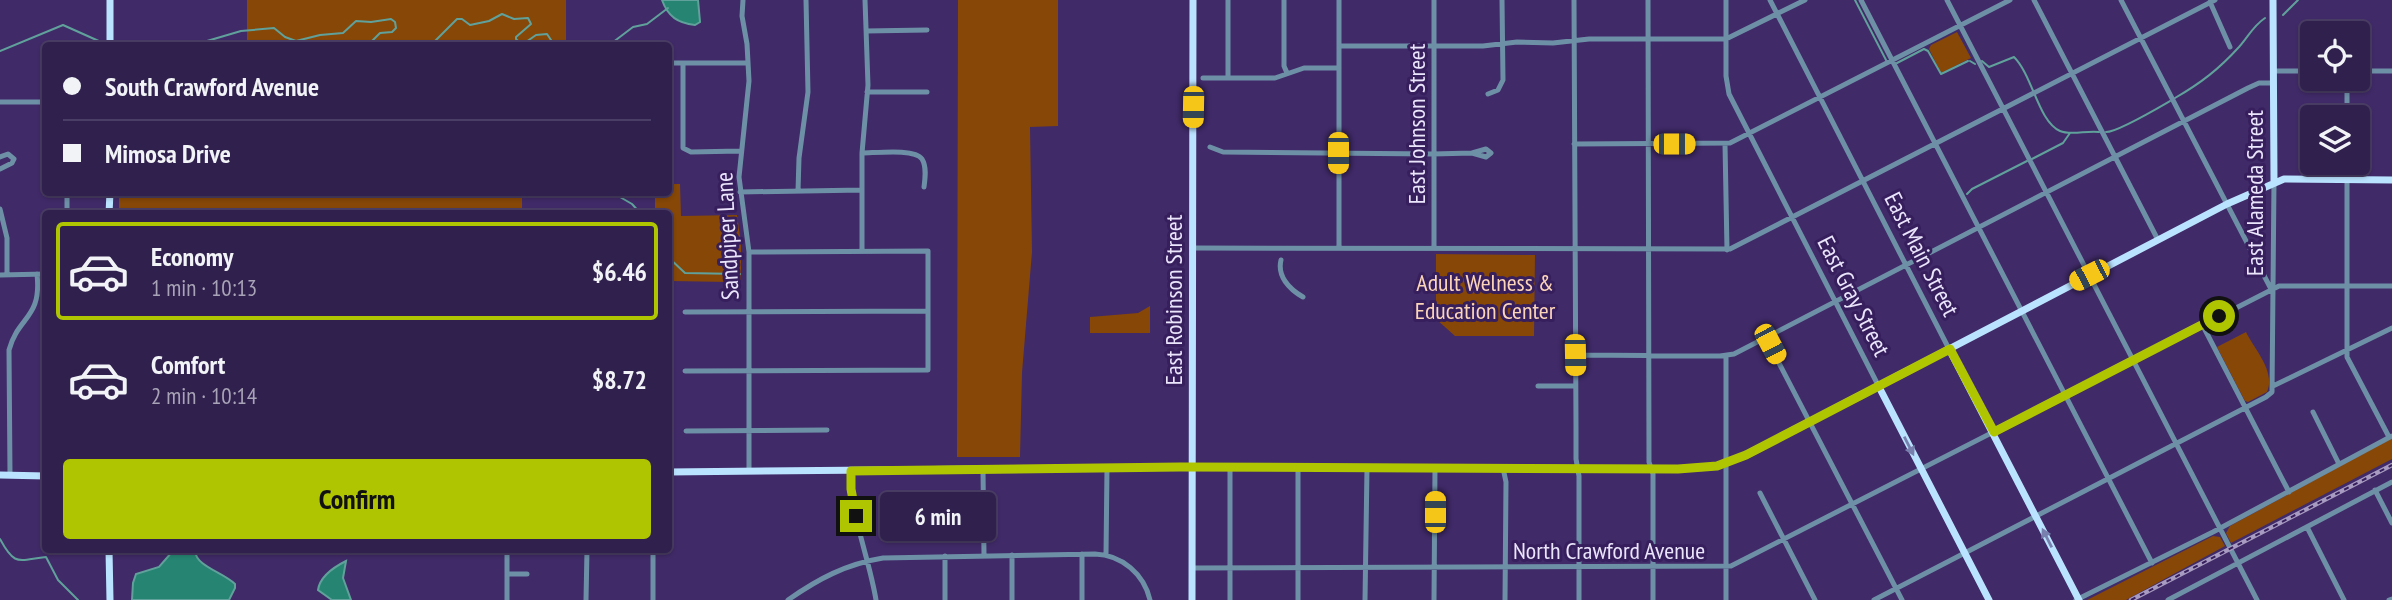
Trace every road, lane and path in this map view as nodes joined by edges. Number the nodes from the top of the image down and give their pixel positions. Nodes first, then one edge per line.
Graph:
1 (110, 0) edge
2 (743, 0) edge
3 (806, 0) edge
4 (865, 0) edge
5 (1193, 0) edge
6 (1228, 0) edge
7 (1284, 0) edge
8 (1339, 0) edge
9 (1434, 0) edge
10 (1502, 0) edge
11 (1574, 0) edge
12 (1648, 0) edge
13 (1726, 0) edge
14 (1770, 0) edge
15 (1805, 0) edge
16 (1861, 0) edge
17 (1947, 0) edge
18 (2010, 0) edge
19 (2034, 0) edge
20 (2121, 0) edge
21 (2273, 0) edge
22 (2212, 1) edge
23 (1777, 14) junction
24 (1959, 26) junction
25 (927, 30) dead end
26 (866, 31) junction
27 (2141, 38) junction
28 (1648, 39) junction
29 (1726, 39) junction
30 (1575, 40) junction
31 (110, 42) edge
32 (1502, 44) junction
33 (1339, 46) junction
34 (1432, 47) junction
35 (2230, 47) dead end
36 (1892, 61) junction
37 (672, 63) edge
38 (683, 63) junction
39 (748, 64) junction
40 (1339, 68) junction
41 (2273, 71) junction
42 (2300, 71) edge
43 (2370, 71) edge
44 (2392, 71) edge
45 (1287, 73) junction
46 (2072, 74) junction
47 (1203, 78) dead end
48 (1228, 78) junction
49 (2273, 83) junction
50 (867, 92) junction
51 (927, 92) dead end
52 (1488, 94) dead end
53 (1820, 98) junction
54 (0, 102) edge
55 (42, 102) edge
56 (2004, 109) junction
57 (2184, 122) junction
58 (1750, 134) junction
59 (1574, 144) junction
60 (1648, 144) junction
61 (1726, 144) junction
62 (1934, 145) junction
63 (1210, 147) dead end
64 (740, 151) junction
65 (862, 153) junction
66 (1338, 153) junction
67 (1472, 153) dead end
68 (1433, 154) junction
69 (0, 157) edge
70 (2116, 158) junction
71 (0, 169) edge
72 (2347, 175) edge
73 (2347, 179) junction
74 (2392, 180) edge
75 (1864, 181) junction
76 (2274, 181) junction
77 (925, 187) dead end
78 (862, 190) junction
79 (740, 191) junction
80 (798, 191) junction
81 (2046, 193) junction
82 (2227, 204) junction
83 (0, 209) edge
84 (1793, 218) junction
85 (1978, 229) junction
86 (2158, 240) junction
87 (1192, 248) junction
88 (1339, 248) junction
89 (1434, 248) junction
90 (1575, 249) junction
91 (1648, 250) junction
92 (1727, 250) junction
93 (862, 251) junction
94 (748, 252) junction
95 (1281, 260) dead end
96 (1907, 265) junction
97 (2273, 272) junction
98 (37, 274) junction
99 (42, 274) edge
100 (2263, 274) junction
101 (0, 275) edge
102 (7, 275) junction
103 (2089, 275) junction
104 (2347, 286) junction
105 (2392, 286) edge
106 (2272, 289) junction
107 (1303, 297) dead end
108 (1836, 302) junction
109 (749, 311) junction
110 (928, 311) junction
111 (685, 312) dead end
112 (2020, 312) junction
113 (2202, 324) junction
114 (2392, 328) edge
115 (1766, 338) junction
116 (1950, 349) junction
117 (2346, 350) junction
118 (1575, 355) junction
119 (1649, 356) junction
120 (1726, 356) junction
121 (2133, 360) junction
122 (685, 371) dead end
123 (749, 371) junction
124 (1878, 385) junction
125 (1538, 386) dead end
126 (1575, 386) junction
127 (2273, 386) junction
128 (2064, 396) junction
129 (2245, 408) junction
130 (2313, 412) dead end
131 (1810, 421) junction
132 (749, 430) junction
133 (827, 430) dead end
134 (685, 431) dead end
135 (1994, 432) junction
136 (2390, 437) edge
137 (2176, 444) junction
138 (1727, 464) junction
139 (2339, 464) junction
140 (1193, 467) junction
141 (1107, 468) junction
142 (1230, 468) junction
143 (1298, 468) junction
144 (1367, 468) junction
145 (1435, 468) junction
146 (1503, 468) junction
147 (1578, 468) junction
148 (1651, 468) junction
149 (983, 470) junction
150 (1921, 470) junction
151 (672, 471) edge
152 (748, 471) junction
153 (851, 471) junction
154 (0, 475) edge
155 (10, 475) junction
156 (42, 476) edge
157 (2108, 479) junction
158 (2392, 482) edge
159 (2375, 490) junction
160 (2289, 492) junction
161 (1760, 493) dead end
162 (1853, 505) junction
163 (2036, 516) junction
164 (2392, 523) edge
165 (2306, 527) junction
166 (2220, 529) junction
167 (1784, 540) junction
168 (109, 553) edge
169 (507, 553) edge
170 (587, 553) edge
171 (653, 553) edge
172 (1964, 553) junction
173 (1082, 554) junction
174 (984, 555) junction
175 (1012, 555) junction
176 (1106, 555) junction
177 (945, 556) junction
178 (868, 561) junction
179 (2152, 563) junction
180 (2238, 563) junction
181 (1298, 567) junction
182 (1365, 567) junction
183 (1434, 567) junction
184 (1505, 567) junction
185 (1579, 567) junction
186 (1653, 567) junction
187 (1726, 567) junction
188 (1192, 568) junction
189 (1230, 568) junction
190 (507, 574) junction
191 (527, 574) dead end
192 (1896, 588) junction
193 (110, 600) edge
194 (507, 600) edge
195 (587, 600) edge
196 (653, 600) edge
197 (788, 600) edge
198 (876, 600) edge
199 (945, 600) edge
200 (1012, 600) edge
201 (1082, 600) edge
202 (1150, 600) edge
203 (1192, 600) edge
204 (1230, 600) edge
205 (1298, 600) edge
206 (1365, 600) edge
207 (1434, 600) edge
208 (1505, 600) edge
209 (1579, 600) edge
210 (1653, 600) edge
211 (1726, 600) edge
212 (1815, 600) edge
213 (1874, 600) edge
214 (1902, 600) edge
215 (1989, 600) edge
216 (2078, 600) edge
217 (2169, 600) edge
218 (2257, 600) edge
219 (2344, 600) edge

1 - 31 main road
2 - 39 street, Sandpiper Lane
3 - 80 street
4 - 26 street
5 - 87 main road, East Robinson Street
6 - 48 street
7 - 45 street
8 - 33 street
9 - 34 street, East Johnson Street
10 - 32 street
11 - 30 street
12 - 28 street
13 - 29 street
14 - 23 street, East Main Street
15 - 23 street
16 - 36 street
17 - 24 street
18 - 24 street
19 - 46 street
20 - 27 street
21 - 41 main road, East Alameda Street
22 - 27 street
22 - 35 street
23 - 29 street
23 - 53 street, East Main Street
24 - 36 street
24 - 56 street
25 - 26 street
26 - 50 street
27 - 46 street
27 - 57 street
28 - 29 street
28 - 30 street
28 - 60 street
29 - 58 street, East Gray Street
30 - 32 street
30 - 59 street
32 - 34 street
32 - 52 street
33 - 34 street
33 - 40 street
34 - 68 street, East Johnson Street
36 - 53 street
36 - 62 street
37 - 38 street
38 - 39 street
38 - 64 street
39 - 64 street, Sandpiper Lane
40 - 45 street
40 - 66 street
41 - 42 street
41 - 49 main road, East Alameda Street
43 - 44 street
45 - 48 street
46 - 56 street
46 - 70 street
47 - 48 street
49 - 57 street
49 - 76 main road, East Alameda Street
50 - 51 street
50 - 65 street
53 - 58 street
53 - 75 street, East Main Street
54 - 55 street
56 - 62 street
56 - 81 street
57 - 70 street
57 - 82 street
58 - 61 street
58 - 84 street, East Gray Street
59 - 60 street
59 - 90 street
60 - 61 street
60 - 91 street
61 - 92 street
62 - 75 street
62 - 85 street
63 - 66 street
64 - 79 street, Sandpiper Lane
65 - 77 street
65 - 78 street
66 - 68 street
66 - 88 street
67 - 68 street
68 - 89 street, East Johnson Street
69 - 71 street
70 - 81 street
70 - 86 street
72 - 73 street
73 - 74 main road
73 - 76 main road
73 - 104 street
75 - 84 street
75 - 96 street, East Main Street
76 - 82 main road
76 - 97 street, East Alameda Street
78 - 80 street
78 - 93 street
79 - 80 street
79 - 94 street, Sandpiper Lane
81 - 85 street
81 - 103 street
82 - 86 main road
82 - 100 street
83 - 102 street
84 - 92 street
84 - 108 street, East Gray Street
85 - 96 street
85 - 112 street
86 - 103 main road
87 - 88 street
87 - 140 main road, East Robinson Street
88 - 89 street
89 - 90 street
90 - 91 street
90 - 118 street
91 - 92 street
91 - 119 street
93 - 94 street
93 - 110 street
94 - 109 street, Sandpiper Lane
95 - 107 street
96 - 108 street
96 - 116 street, East Main Street
97 - 100 street
97 - 106 street, East Alameda Street
98 - 99 street
98 - 102 street
98 - 155 street
100 - 106 street
101 - 102 street
103 - 112 main road
103 - 121 street
104 - 105 street
104 - 106 street
104 - 117 street
106 - 113 street, North Crawford Avenue
106 - 127 street, East Alameda Street
108 - 115 street
108 - 124 street, East Gray Street
109 - 110 street
109 - 111 street
109 - 123 street, Sandpiper Lane
110 - 123 street
112 - 116 main road
112 - 128 street
113 - 121 street, North Crawford Avenue
113 - 129 street
114 - 117 street
115 - 120 street
115 - 131 street
116 - 124 main road
116 - 135 main road, East Main Street
117 - 127 street
117 - 136 street
118 - 119 street
118 - 126 street
119 - 120 street
119 - 148 street
120 - 138 street
121 - 128 street, North Crawford Avenue
121 - 137 street
122 - 123 street
123 - 132 street, Sandpiper Lane
124 - 131 main road
124 -> 150 main road, East Gray Street
125 - 126 street
126 - 147 street
127 - 129 street
128 - 135 street, North Crawford Avenue
128 - 157 street
129 - 137 street
129 - 160 street
130 - 139 street
131 - 138 main road
131 - 162 street
132 - 133 street
132 - 134 street
132 - 152 street, Sandpiper Lane
135 - 150 street, North Crawford Avenue
135 - 163 main road, East Main Street
136 - 139 street
137 - 157 street
137 - 166 street
138 - 148 main road
138 - 187 street
139 - 160 street
140 - 141 main road
140 - 142 main road
140 - 188 main road, East Robinson Street
141 - 149 main road
141 - 176 street
142 - 143 main road
142 - 189 street
143 - 144 main road
143 - 181 street
144 - 145 main road
144 - 182 street
145 - 146 main road
145 - 183 street
146 - 147 main road
146 - 184 street
147 - 148 main road
147 - 185 street
148 - 186 street
149 - 153 main road
149 - 174 street
150 - 162 street, North Crawford Avenue
150 - 172 main road, East Gray Street
151 - 152 main road
152 - 153 main road
153 - 178 street
154 - 155 main road
155 - 156 main road
157 - 163 street
157 - 179 street
158 - 159 street
159 - 164 street
159 - 165 street
160 - 166 street
161 - 167 street
162 - 167 street, North Crawford Avenue
162 - 192 street
163 - 172 street
216 -> 163 main road, East Main Street
165 - 180 street
165 - 219 street
166 - 179 street
166 - 180 street
167 - 187 street, North Crawford Avenue
167 - 212 street
168 - 193 main road
169 - 190 street
170 - 195 street
171 - 196 street
172 - 192 street
172 - 215 main road, East Gray Street
173 - 175 street
173 - 176 street
173 - 201 street
174 - 175 street
174 - 177 street
175 - 200 street
176 - 202 street
177 - 178 street
177 - 199 street
178 - 197 street
178 - 198 street
179 - 216 street
180 - 217 street
180 - 218 street
181 - 182 street, North Crawford Avenue
181 - 189 street, North Crawford Avenue
181 - 205 street
182 - 183 street, North Crawford Avenue
182 - 206 street
183 - 184 street, North Crawford Avenue
183 - 207 street
184 - 185 street, North Crawford Avenue
184 - 208 street
185 - 186 street, North Crawford Avenue
185 - 209 street
186 - 187 street, North Crawford Avenue
186 - 210 street
187 - 211 street
188 - 189 street, North Crawford Avenue
188 - 203 main road, East Robinson Street
189 - 204 street
190 - 191 street
190 - 194 street
192 - 213 street
192 - 214 street

